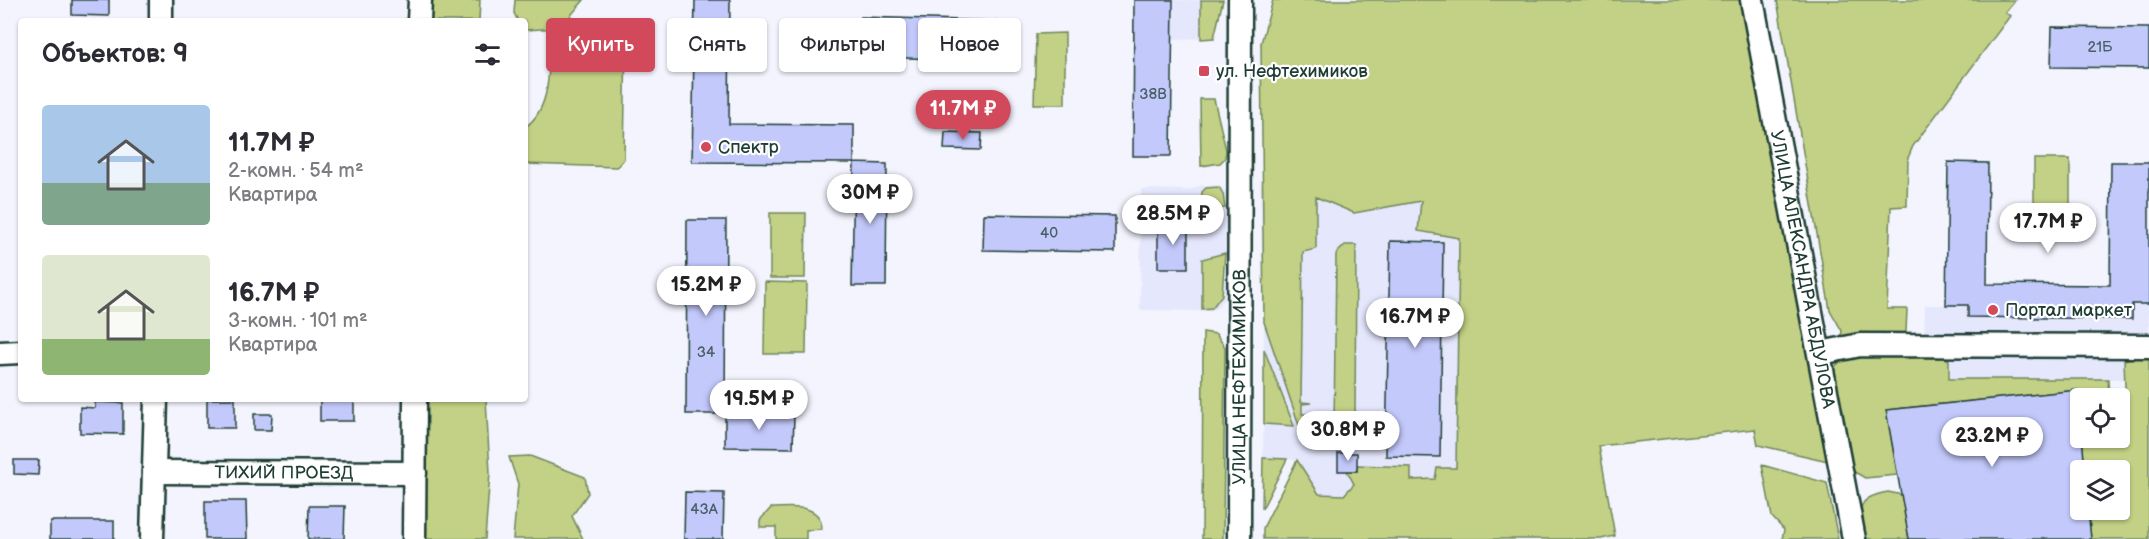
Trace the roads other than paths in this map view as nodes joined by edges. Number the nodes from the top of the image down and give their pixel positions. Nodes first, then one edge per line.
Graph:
1 (161, 0) edge
2 (420, 0) edge
3 (1240, 0) edge
4 (1752, 0) edge
5 (161, 18) edge
6 (419, 18) edge
7 (2149, 346) edge
8 (0, 352) edge
9 (18, 352) edge
10 (1821, 353) junction
11 (156, 402) edge
12 (415, 402) edge
13 (154, 472) junction
14 (414, 474) junction
15 (152, 539) edge
16 (414, 539) edge
17 (1239, 539) edge
18 (1854, 539) edge

1 - 5 street
2 - 6 street
3 - 17 street, УЛИЦА НЕФТЕХИМИКОВ
4 - 10 street, УЛИЦА АЛЕКСАНДРА АБДУЛОВА
7 - 10 street
8 - 9 street
10 - 18 street, УЛИЦА АЛЕКСАНДРА АБДУЛОВА
11 - 13 street
12 - 14 street
13 - 14 street, ТИХИЙ ПРОЕЗД
13 - 15 street
14 - 16 street

